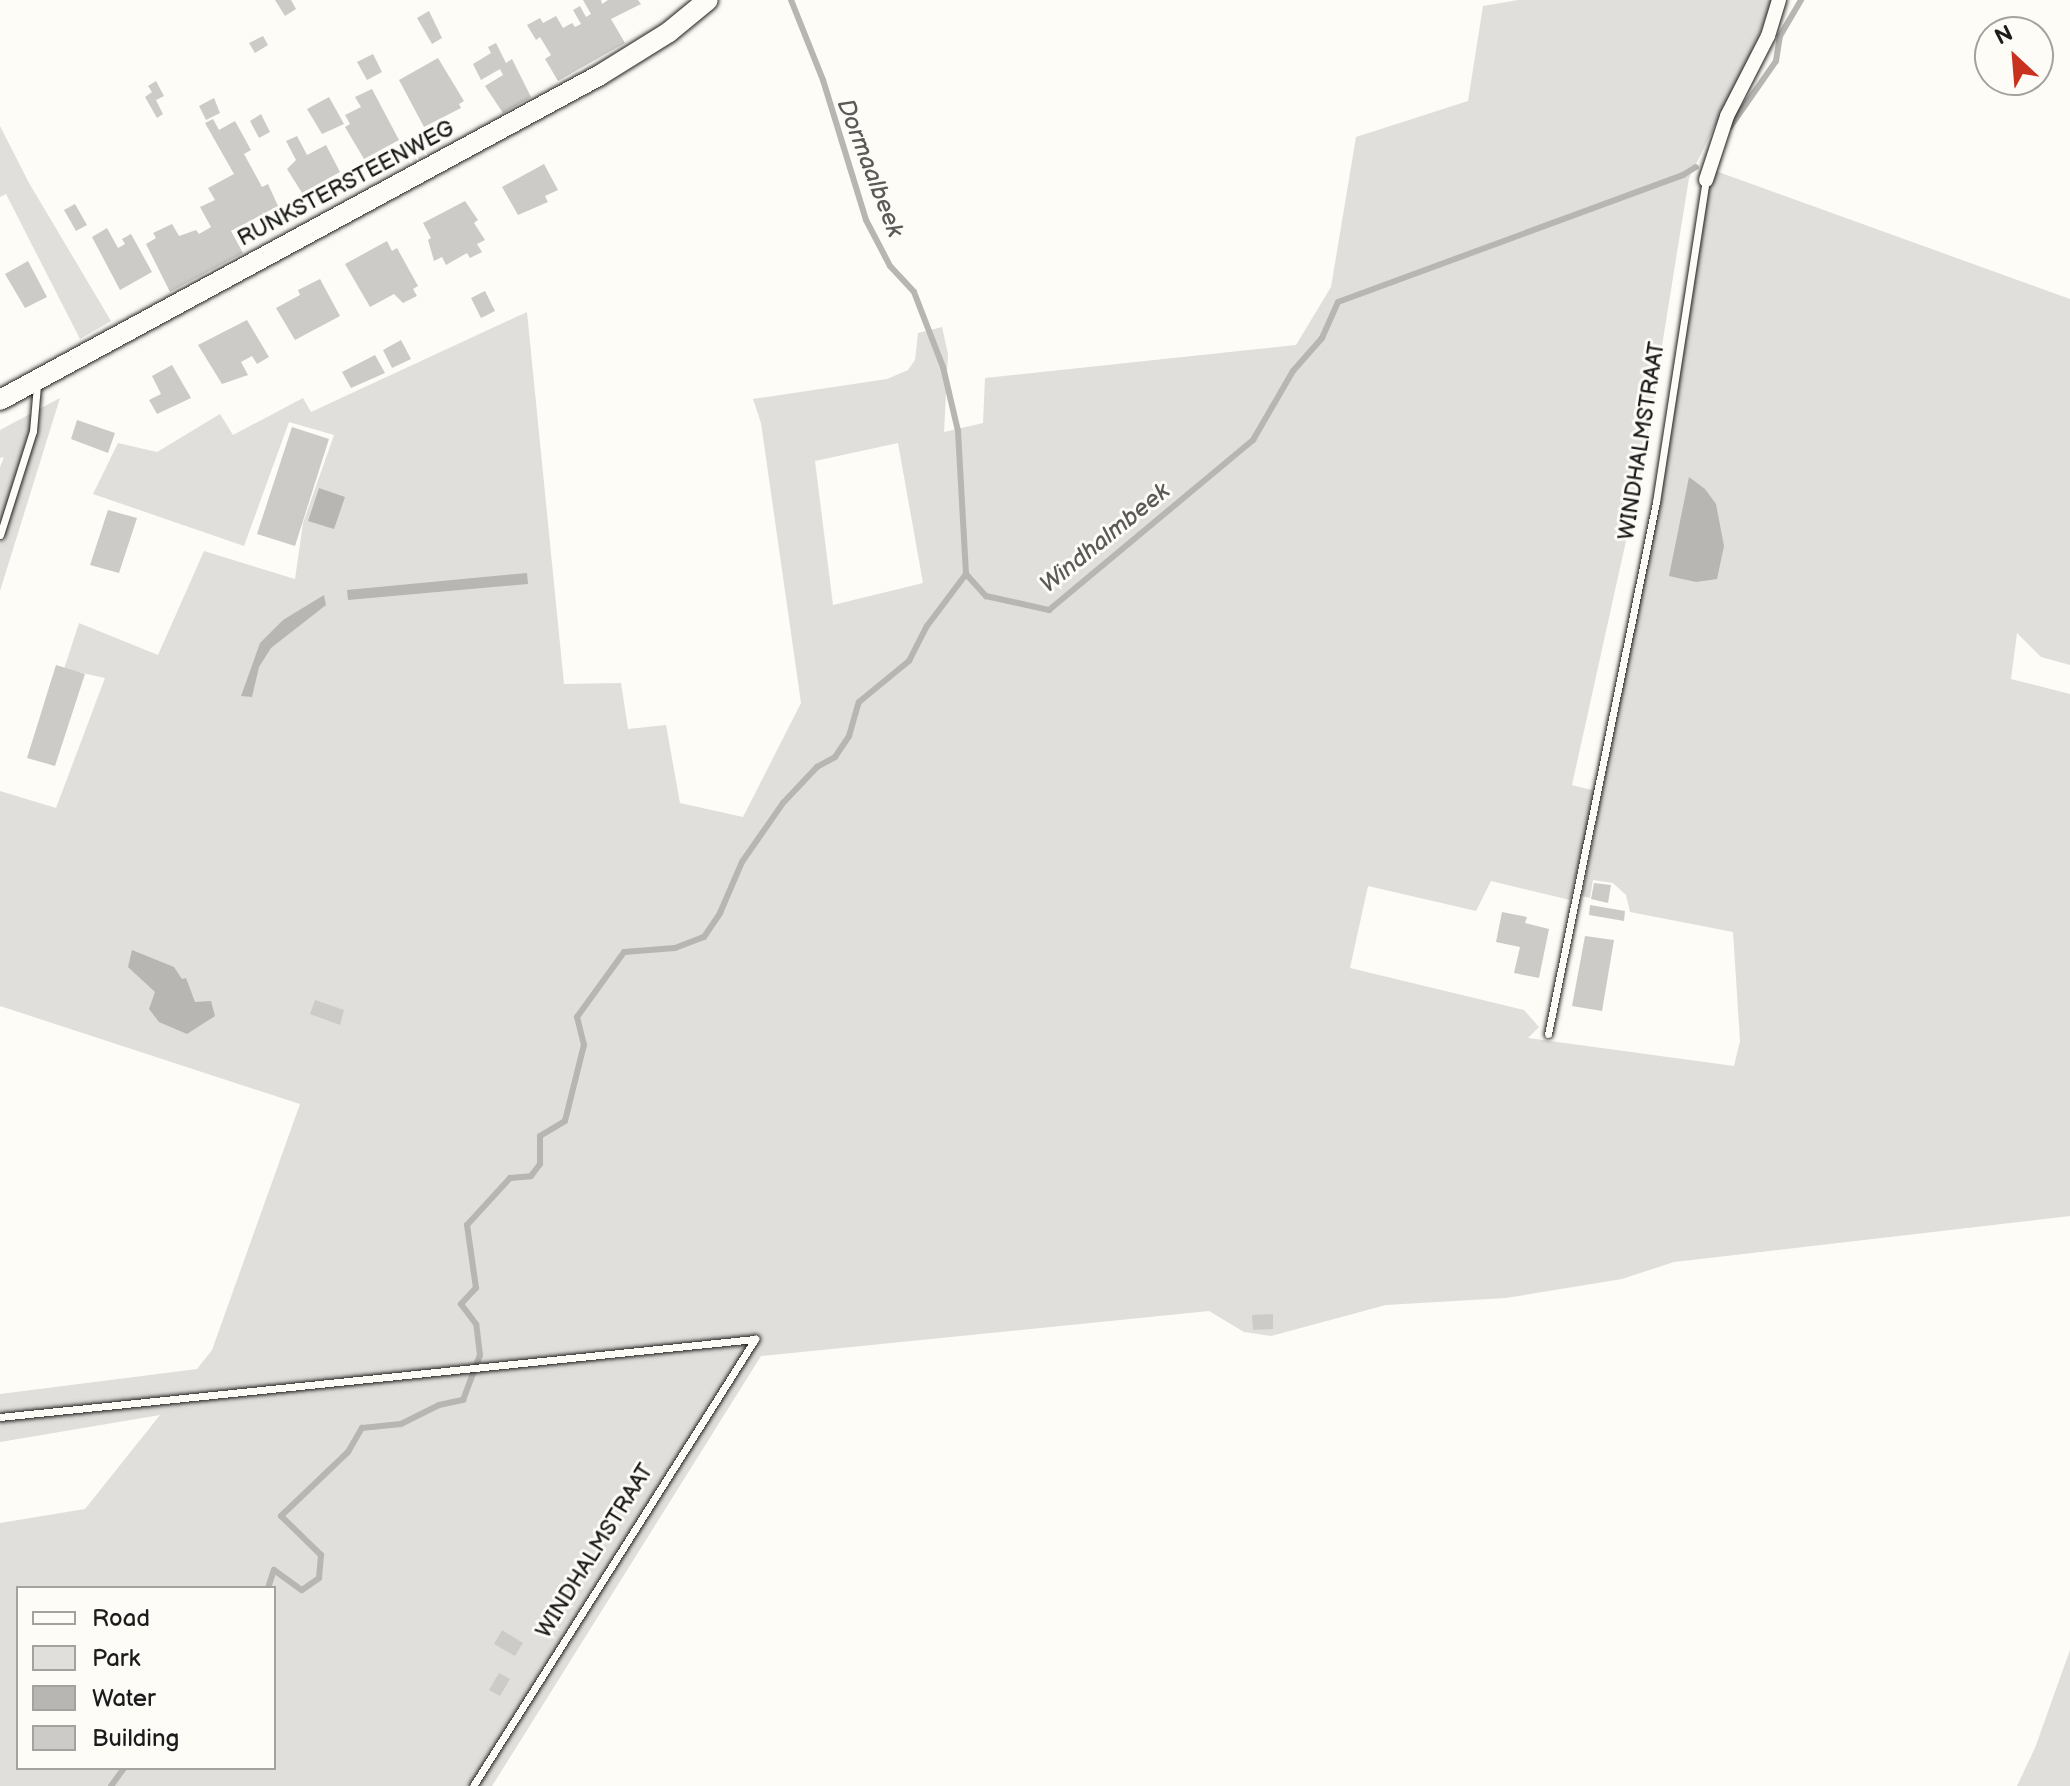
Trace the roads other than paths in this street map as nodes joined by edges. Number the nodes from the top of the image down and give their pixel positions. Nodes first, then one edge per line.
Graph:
1 (708, 0) edge
2 (1779, 0) edge
3 (1706, 180) joint
4 (37, 379) junction
5 (0, 400) edge
6 (0, 535) edge
7 (1548, 1034) dead end
8 (0, 1417) edge
9 (473, 1786) edge

1 - 4 street, RUNKSTERSTEENWEG
2 - 3 street, WINDHALMSTRAAT
3 - 7 lane, WINDHALMSTRAAT
4 - 5 street, RUNKSTERSTEENWEG
4 - 6 lane
8 - 9 lane, WINDHALMSTRAAT

